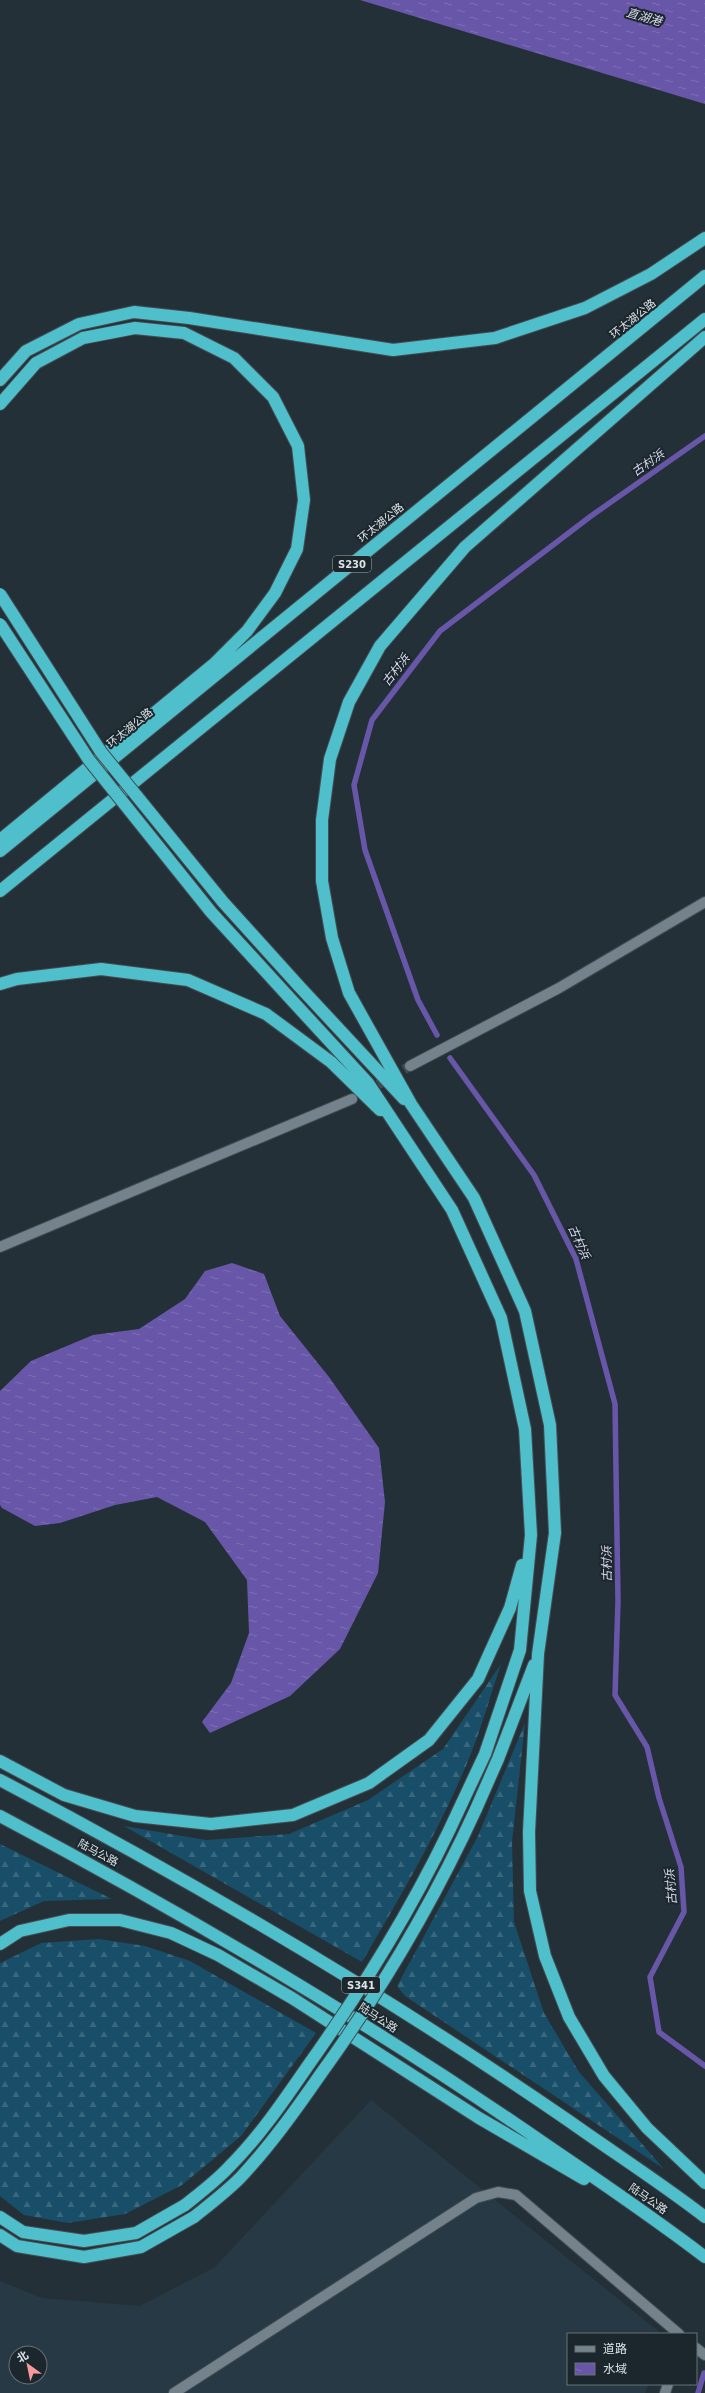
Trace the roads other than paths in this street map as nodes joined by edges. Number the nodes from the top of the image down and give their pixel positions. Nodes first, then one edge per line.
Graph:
1 (705, 238) edge
2 (705, 276) edge
3 (705, 319) edge
4 (705, 337) edge
5 (0, 380) edge
6 (0, 404) edge
7 (0, 594) edge
8 (0, 624) edge
9 (0, 840) edge
10 (0, 851) edge
11 (0, 891) edge
12 (705, 902) edge
13 (0, 984) edge
14 (410, 1066) tunnel mouth
15 (352, 1099) dead end
16 (411, 1104) junction
17 (391, 1118) junction
18 (0, 1247) edge
19 (531, 1535) junction
20 (538, 1654) junction
21 (0, 1761) edge
22 (0, 1780) edge
23 (0, 1816) edge
24 (0, 1944) edge
25 (705, 2183) edge
26 (0, 2217) edge
27 (705, 2218) edge
28 (666, 2228) junction
29 (0, 2235) edge
30 (705, 2257) edge
31 (679, 2333) edge
32 (697, 2349) edge
33 (705, 2355) edge
34 (174, 2393) edge

1 - 5 highway
2 - 10 highway, 环太湖公路 / S230
3 - 11 highway, S230
4 - 16 highway
6 - 9 highway
7 - 16 highway, bridge
8 - 17 highway, bridge
12 - 14 street
13 - 17 highway
15 - 18 street
16 - 20 highway
17 - 19 highway
19 - 21 highway
19 - 26 highway, bridge
20 - 25 highway
20 - 29 highway, bridge
22 - 27 highway, 陆马公路 / S341
23 - 28 highway, 陆马公路 / S341
24 - 28 highway
28 - 30 highway, 陆马公路 / S341
31 - 34 street
32 - 33 street

